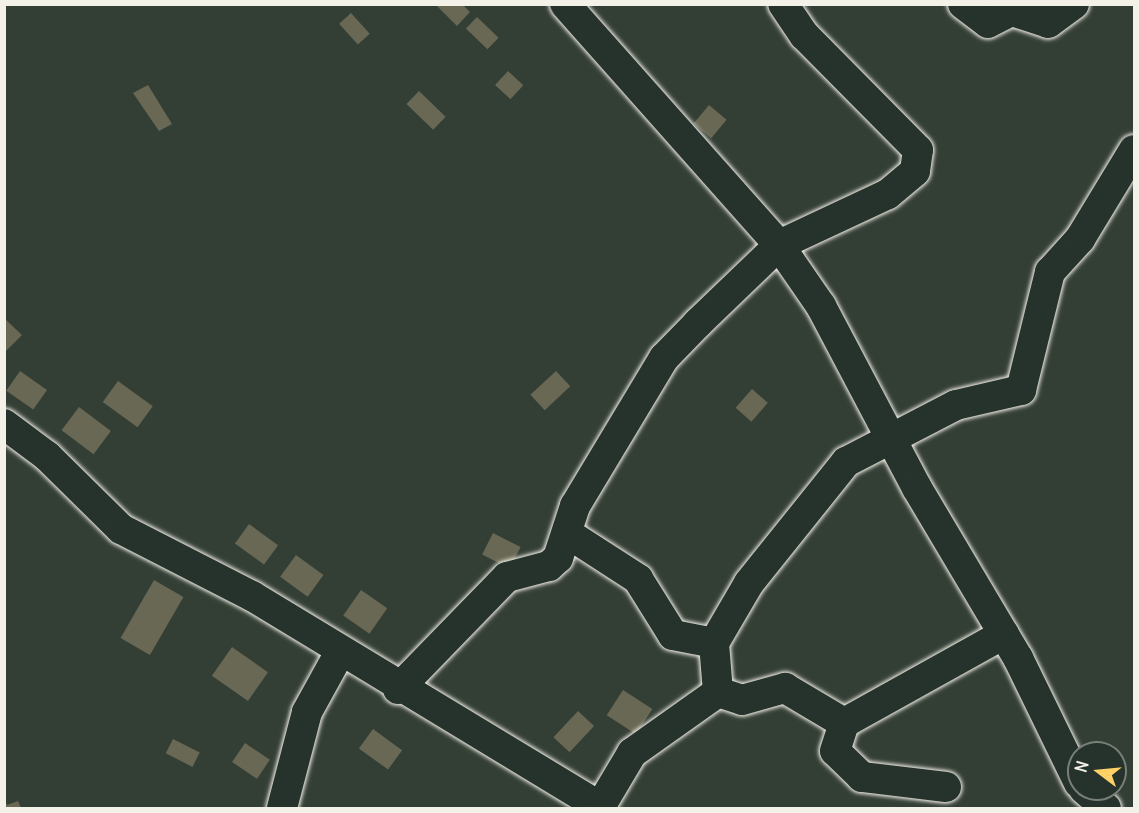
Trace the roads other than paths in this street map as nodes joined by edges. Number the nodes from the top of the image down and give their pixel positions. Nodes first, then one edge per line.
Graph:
1 (565, 4) edge
2 (783, 4) edge
3 (963, 4) edge
4 (1074, 4) edge
5 (1134, 150) edge
6 (779, 245) junction
7 (4, 424) edge
8 (891, 434) junction
9 (567, 533) junction
10 (1004, 634) junction
11 (714, 643) junction
12 (340, 652) junction
13 (398, 689) junction
14 (718, 692) junction
15 (844, 723) junction
16 (1067, 759) edge
17 (946, 787) dead end
18 (282, 808) edge
19 (601, 808) edge

1 - 6 street
2 - 6 street
3 - 4 street
5 - 8 street
6 - 8 street
6 - 9 street
7 - 12 street
8 - 10 street
8 - 11 street
9 - 11 street
9 - 13 street
10 - 15 street
10 - 16 street
11 - 14 street
12 - 13 street
12 - 18 street
13 - 19 street
14 - 15 street
14 - 19 street
15 - 17 street

